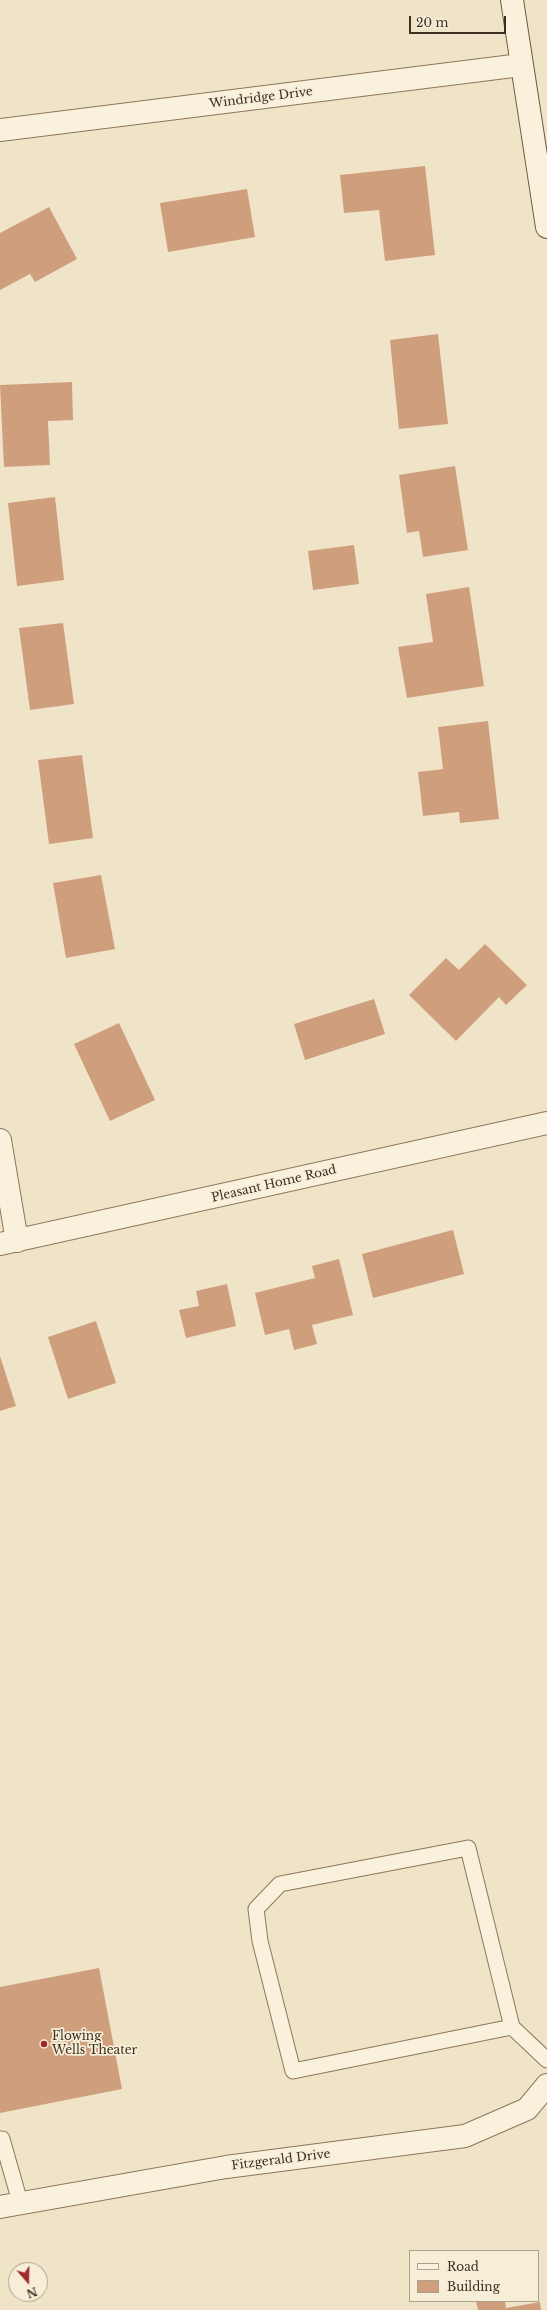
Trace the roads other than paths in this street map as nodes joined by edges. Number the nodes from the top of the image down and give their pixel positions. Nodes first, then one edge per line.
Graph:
1 (512, 0) edge
2 (521, 65) junction
3 (0, 130) edge
4 (547, 227) edge
5 (547, 1123) edge
6 (0, 1140) edge
7 (8, 1243) edge
8 (512, 2027) junction
9 (547, 2060) edge
10 (547, 2085) edge
11 (0, 2139) edge
12 (10, 2204) edge

1 - 2 street
2 - 3 street, Windridge Drive
2 - 4 street
5 - 7 street, Pleasant Home Road
6 - 7 street
8 - 8 lane
8 - 9 lane
10 - 12 street, Fitzgerald Drive
11 - 12 lane

